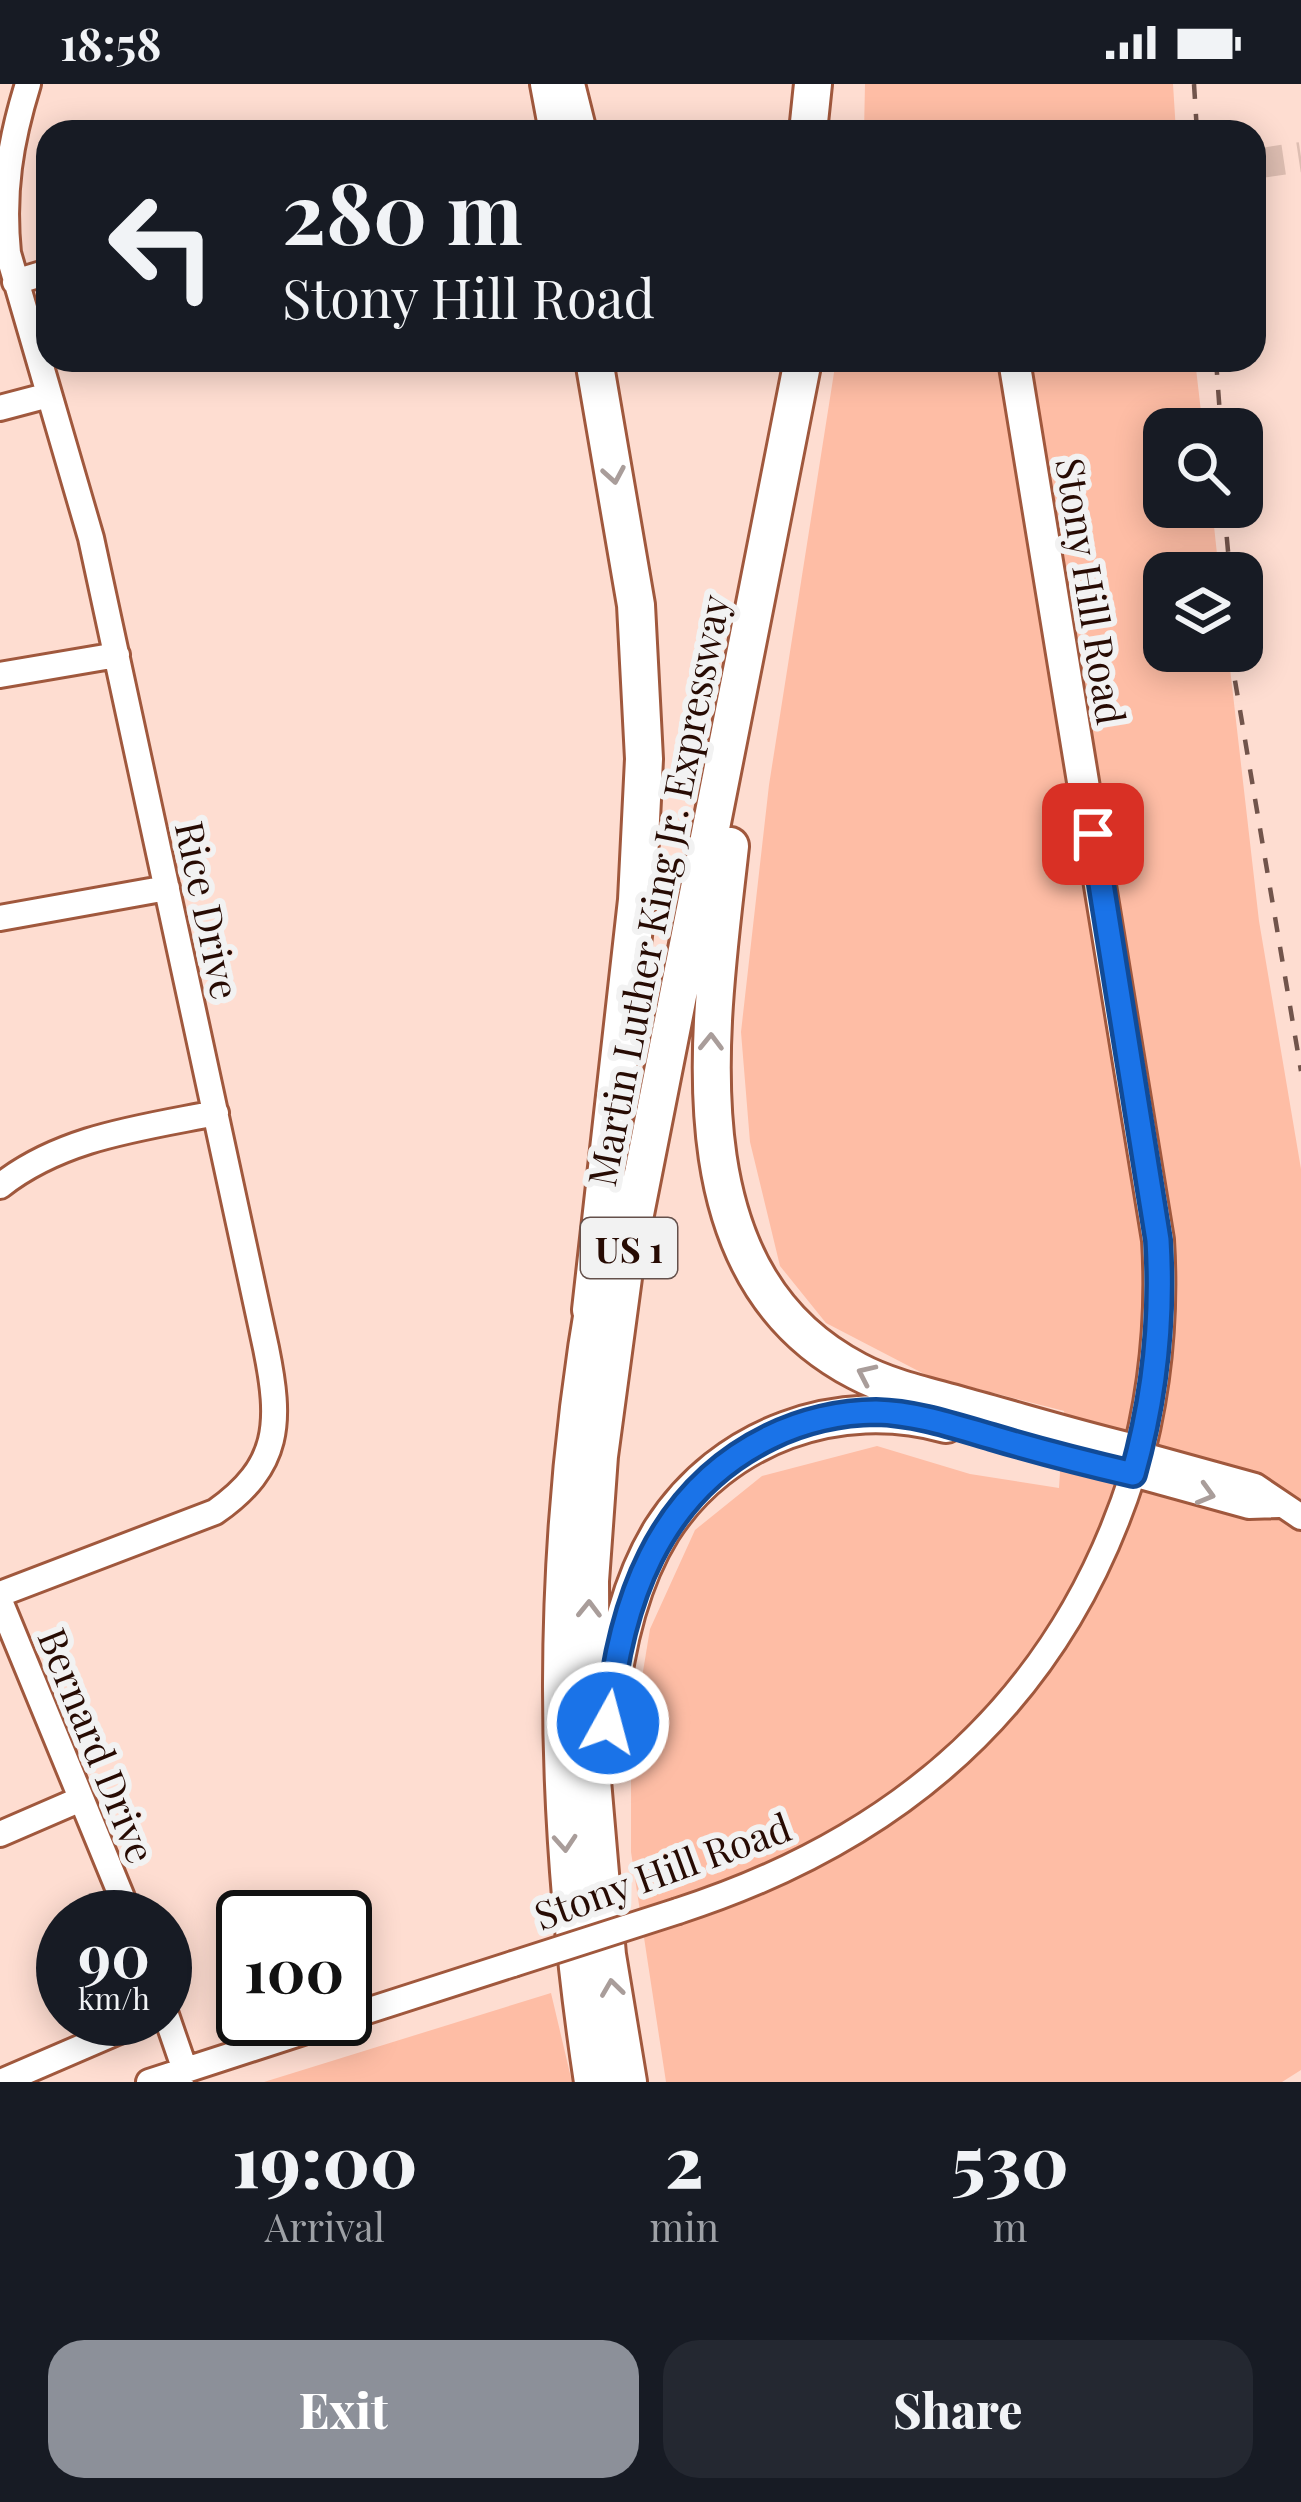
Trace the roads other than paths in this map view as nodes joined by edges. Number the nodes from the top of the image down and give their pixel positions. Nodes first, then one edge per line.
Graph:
1 (28, 84) edge
2 (546, 84) edge
3 (569, 84) edge
4 (813, 84) edge
5 (837, 84) edge
6 (552, 120) edge
7 (578, 120) edge
8 (809, 120) edge
9 (833, 120) edge
10 (3, 184) edge
11 (36, 276) edge
12 (15, 282) junction
13 (36, 349) edge
14 (43, 372) edge
15 (596, 372) edge
16 (777, 372) edge
17 (801, 372) edge
18 (1016, 372) edge
19 (50, 394) junction
20 (0, 408) edge
21 (756, 612) junction
22 (117, 655) junction
23 (0, 676) edge
24 (167, 888) junction
25 (0, 918) edge
26 (216, 1113) junction
27 (0, 1186) edge
28 (590, 1328) junction
29 (1136, 1464) junction
30 (1290, 1511) edge
31 (0, 1598) edge
32 (81, 1799) junction
33 (0, 1834) edge
34 (119, 1890) edge
35 (600, 1894) junction
36 (372, 2010) edge
37 (84, 2046) edge
38 (174, 2046) edge
39 (267, 2046) edge
40 (182, 2076) edge
41 (1, 2082) edge
42 (149, 2082) edge
43 (593, 2082) edge
44 (628, 2082) edge

1 - 10 street, Rice Drive
2 - 6 main road
3 - 7 main road
4 - 8 highway
5 - 9 highway
10 - 12 street, Rice Drive
11 - 12 street
12 - 13 street, Rice Drive
14 - 19 street, Rice Drive
15 -> 28 highway
16 - 28 highway, Martin Luther King Jr. Expressway / US 1
17 - 21 highway, Martin Luther King Jr. Expressway / US 1
18 - 29 main road, Stony Hill Road
19 - 20 street
19 - 22 street, Rice Drive
29 -> 21 highway
35 -> 21 highway, Martin Luther King Jr. Expressway / US 1
22 - 23 street
22 - 24 street, Rice Drive
24 - 25 street
24 - 26 street, Rice Drive
26 - 27 street
26 - 31 street, Rice Drive
28 -> 43 highway, Martin Luther King Jr. Expressway / US 1
29 - 30 street
29 - 35 highway
29 - 36 street, Stony Hill Road, bridge
31 - 32 street, Bernard Drive
32 - 33 street
32 - 34 street, Bernard Drive
44 -> 35 highway, Martin Luther King Jr. Expressway / US 1
37 - 41 street
38 - 40 street
39 - 40 street, Stony Hill Road
40 - 42 street, Stony Hill Road

